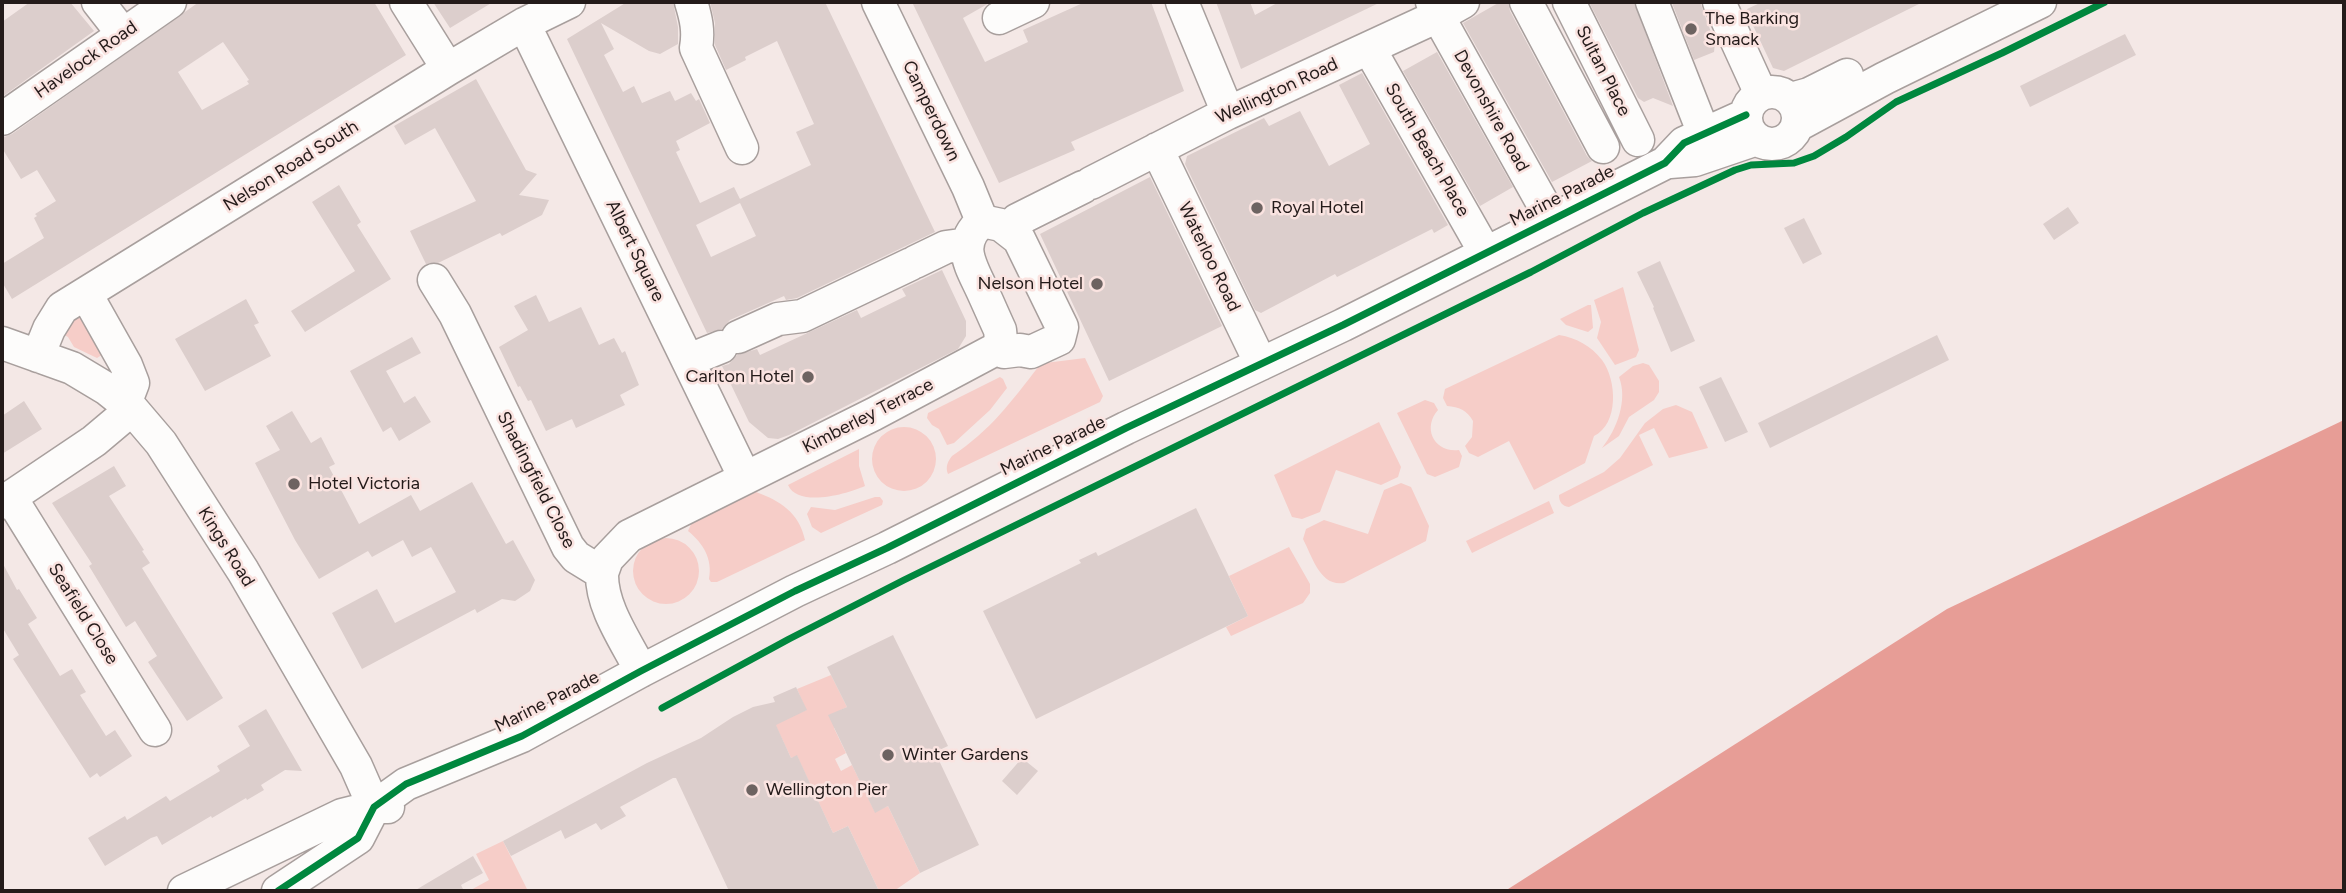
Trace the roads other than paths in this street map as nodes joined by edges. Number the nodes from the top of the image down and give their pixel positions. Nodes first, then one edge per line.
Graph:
1 (98, 2) edge
2 (170, 2) edge
3 (406, 2) edge
4 (569, 2) edge
5 (691, 2) edge
6 (878, 2) edge
7 (1033, 2) edge
8 (1182, 2) edge
9 (1526, 2) edge
10 (1569, 2) edge
11 (1652, 2) edge
12 (1719, 2) edge
13 (1991, 2) edge
14 (2040, 2) edge
15 (1445, 7) edge
16 (999, 18) dead end
17 (524, 24) junction
18 (123, 34) junction
19 (1369, 48) junction
20 (449, 69) junction
21 (1228, 113) junction
22 (1771, 115) junction
23 (2, 118) edge
24 (1704, 134) junction
25 (1638, 139) dead end
26 (742, 148) dead end
27 (1602, 148) dead end
28 (1157, 149) junction
29 (1665, 163) junction
30 (1552, 220) junction
31 (986, 232) junction
32 (1485, 252) junction
33 (434, 280) dead end
34 (86, 294) junction
35 (2, 343) edge
36 (996, 349) junction
37 (38, 356) junction
38 (689, 360) junction
39 (1261, 364) junction
40 (129, 407) junction
41 (745, 478) junction
42 (6, 500) edge
43 (602, 573) junction
44 (640, 671) junction
45 (155, 730) dead end
46 (374, 807) junction
47 (184, 891) edge
48 (278, 891) edge

1 - 18 street
2 - 18 street, Havelock Road
3 - 20 street
4 - 17 street, Nelson Road South
5 - 26 street
6 - 31 street, Camperdown
7 - 16 street
8 - 21 street
9 - 27 street
10 - 25 street, Sultan Place
11 - 24 street
12 - 22 street
13 - 22 street, Marine Parade
14 - 22 street, Marine Parade
15 - 19 street, Wellington Road
15 - 30 street, Devonshire Road
17 - 20 street, Nelson Road South
17 - 38 street, Albert Square
18 - 23 street, Havelock Road
19 - 21 street, Wellington Road
19 - 32 street, South Beach Place
20 - 34 street, Nelson Road South
21 - 28 street, Wellington Road
22 - 24 street, Marine Parade
22 - 29 street, Marine Parade
24 - 29 street, Marine Parade
28 - 31 street, Wellington Road
28 - 39 street, Waterloo Road
29 - 30 street, Marine Parade
30 - 32 street, Marine Parade
31 - 36 street
31 - 36 street
31 - 38 street, Wellington Road
32 - 39 street, Marine Parade
33 - 43 street, Shadingfield Close
34 - 37 street, Nelson Road South
34 - 40 street
35 - 37 street, Kings Road
36 - 41 street, Kimberley Terrace
37 - 40 street, Kings Road
38 - 41 street, Albert Square
39 - 44 street, Marine Parade
40 - 42 street, Seafield Close
40 - 46 street, Kings Road
41 - 43 street, Kimberley Terrace
42 - 45 street, Seafield Close
43 - 44 street
44 - 46 street, Marine Parade
46 - 47 street
46 - 48 street

